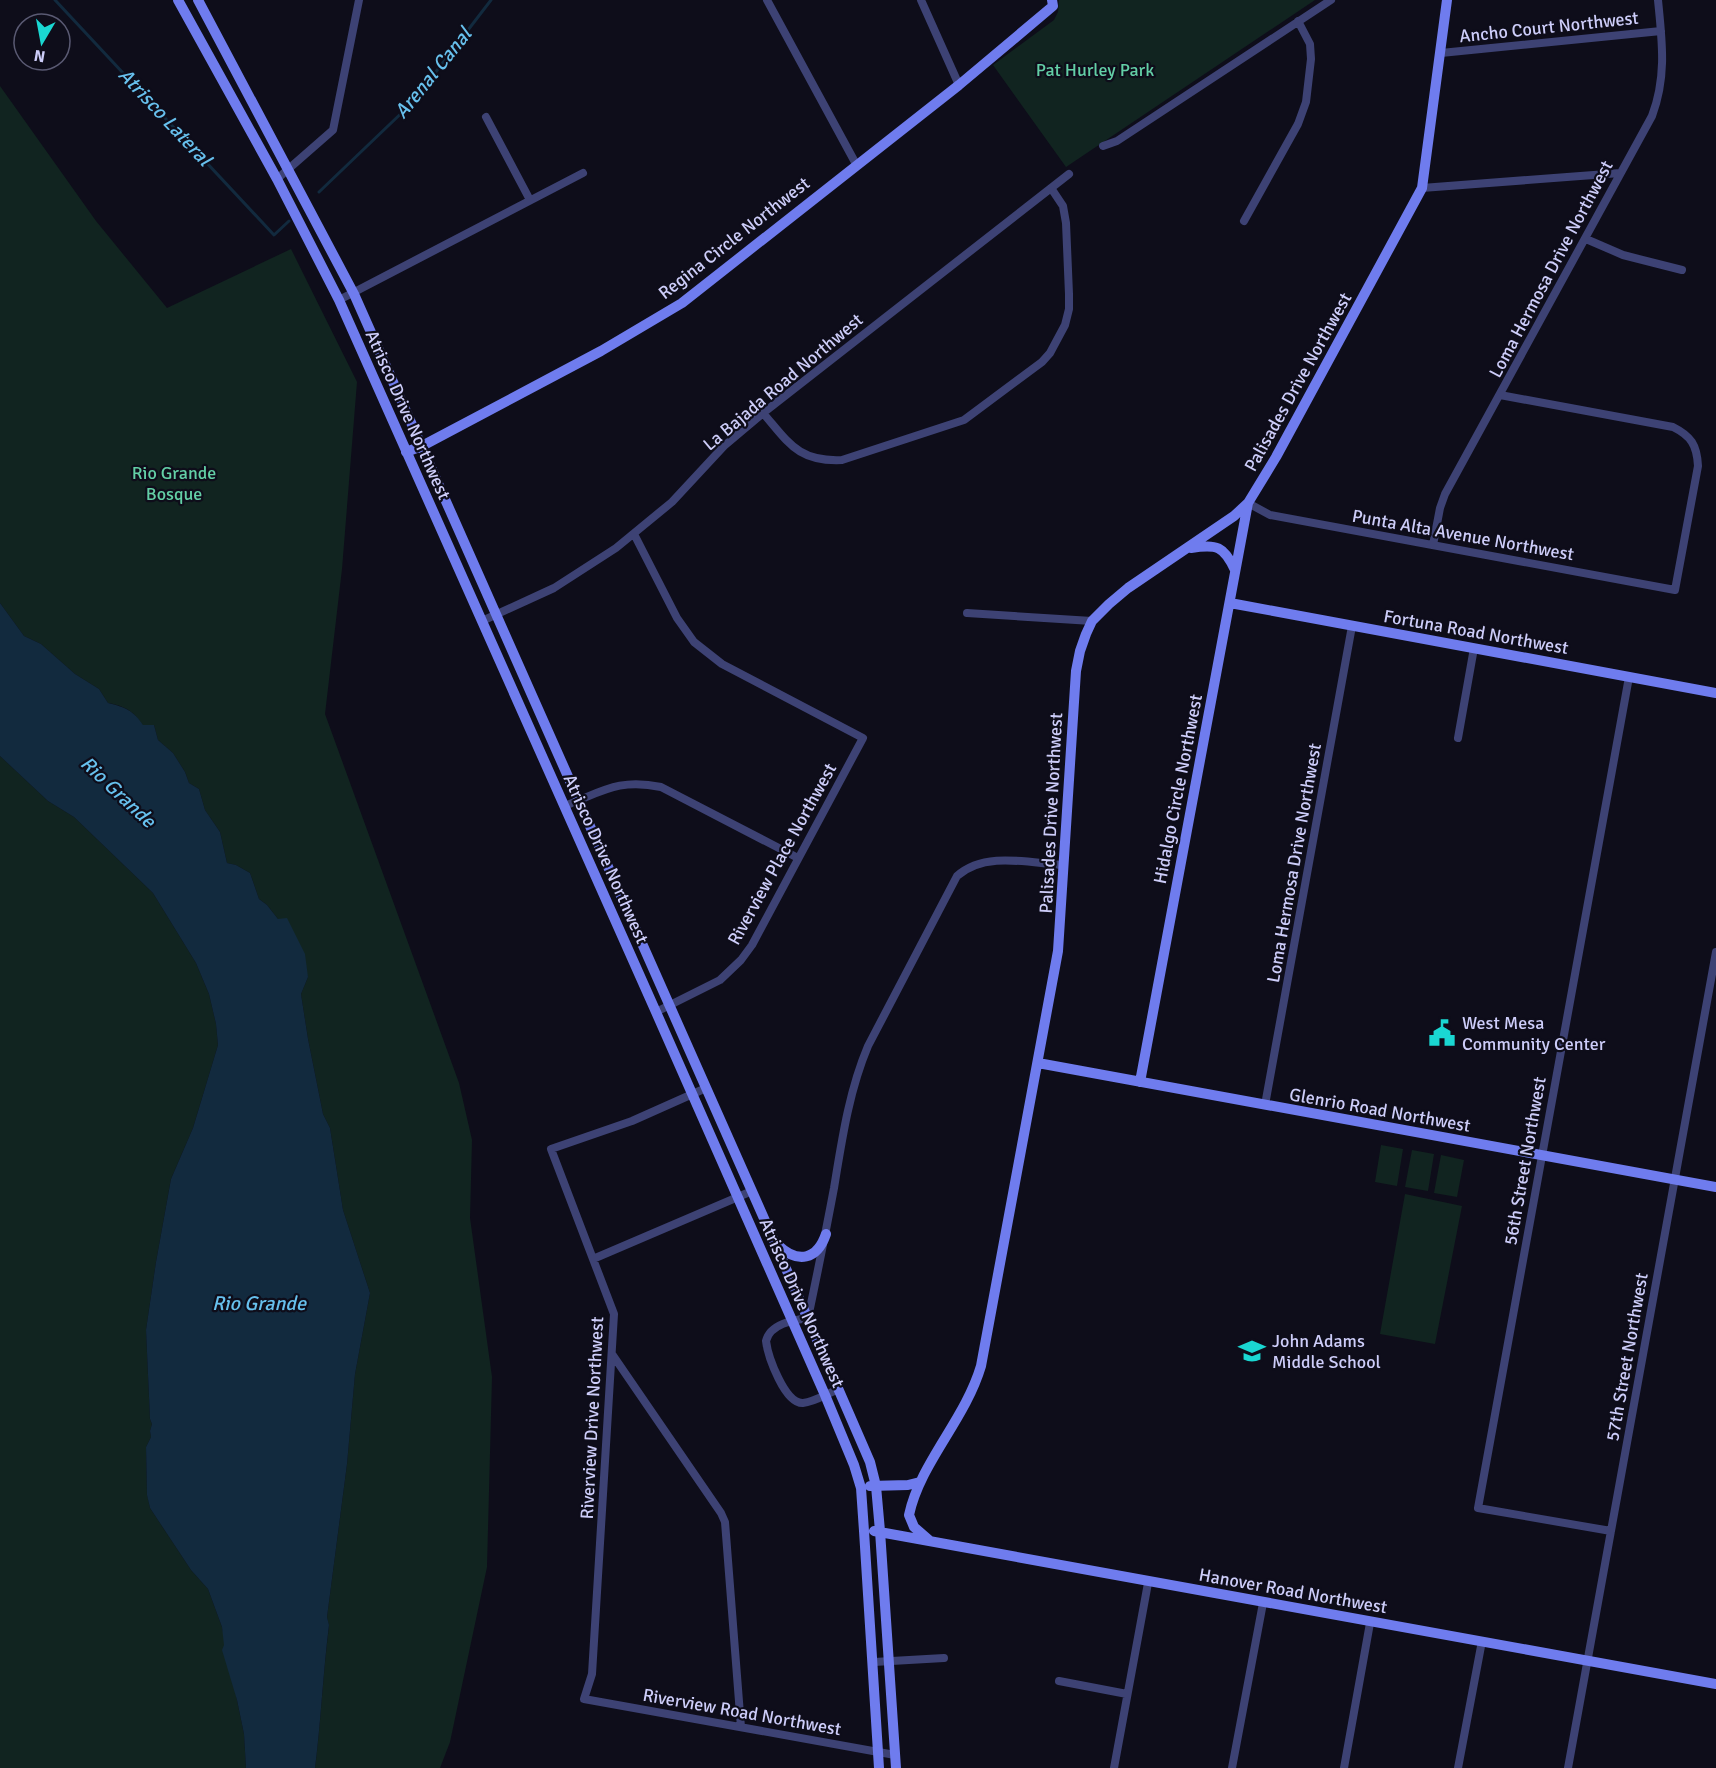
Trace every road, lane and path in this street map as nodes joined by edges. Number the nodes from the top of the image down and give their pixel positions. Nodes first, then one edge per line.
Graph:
1 (178, 0) edge
2 (198, 0) edge
3 (359, 0) edge
4 (767, 0) edge
5 (921, 0) edge
6 (1330, 0) edge
7 (1447, 0) edge
8 (1658, 0) edge
9 (1053, 3) edge
10 (1298, 21) junction
11 (1661, 31) junction
12 (1441, 53) junction
13 (959, 85) junction
14 (486, 117) dead end
15 (1103, 146) dead end
16 (856, 164) junction
17 (290, 170) junction
18 (583, 173) dead end
19 (1620, 173) junction
20 (1069, 174) dead end
21 (277, 179) junction
22 (1051, 188) junction
23 (1422, 188) junction
24 (530, 200) junction
25 (1244, 221) dead end
26 (1586, 238) junction
27 (1682, 270) dead end
28 (354, 294) junction
29 (339, 300) junction
30 (1500, 395) junction
31 (763, 413) junction
32 (422, 446) junction
33 (406, 452) junction
34 (1248, 503) junction
35 (634, 534) junction
36 (1433, 545) junction
37 (1187, 548) junction
38 (1235, 570) junction
39 (1230, 603) junction
40 (967, 613) dead end
41 (497, 615) junction
42 (482, 621) junction
43 (1092, 621) junction
44 (1352, 626) junction
45 (1474, 648) junction
46 (1629, 677) junction
47 (1716, 693) edge
48 (1458, 738) dead end
49 (579, 801) junction
50 (564, 806) junction
51 (798, 858) junction
52 (1064, 865) junction
53 (1716, 952) edge
54 (670, 1005) junction
55 (656, 1012) junction
56 (1038, 1064) junction
57 (1140, 1082) junction
58 (706, 1088) junction
59 (691, 1094) junction
60 (1265, 1105) junction
61 (1541, 1156) junction
62 (1674, 1180) junction
63 (1716, 1187) edge
64 (752, 1191) junction
65 (736, 1197) junction
66 (826, 1234) junction
67 (774, 1241) junction
68 (592, 1259) junction
69 (808, 1318) junction
70 (791, 1320) junction
71 (612, 1354) junction
72 (839, 1389) junction
73 (825, 1395) junction
74 (920, 1482) junction
75 (876, 1486) junction
76 (861, 1488) junction
77 (880, 1531) junction
78 (864, 1532) junction
79 (1611, 1532) junction
80 (929, 1540) junction
81 (1148, 1583) junction
82 (1263, 1603) junction
83 (1370, 1623) junction
84 (1482, 1641) junction
85 (944, 1658) dead end
86 (1587, 1660) junction
87 (889, 1661) junction
88 (874, 1662) junction
89 (1059, 1681) dead end
90 (1716, 1684) edge
91 (1127, 1694) junction
92 (584, 1699) joint
93 (741, 1727) junction
94 (878, 1752) junction
95 (895, 1755) junction
96 (879, 1768) edge
97 (896, 1768) edge
98 (1114, 1768) edge
99 (1232, 1768) edge
100 (1344, 1768) edge
101 (1458, 1768) edge
102 (1568, 1768) edge

1 - 21 street, Atrisco Drive Northwest
2 - 17 street, Atrisco Drive Northwest
3 - 17 street
4 - 16 street
5 - 13 street
6 - 10 street
7 - 12 street
8 - 11 street, Loma Hermosa Drive Northwest
9 - 13 street, Regina Circle Northwest
10 - 15 street
10 - 25 street
11 - 12 street, Ancho Court Northwest
11 - 19 street, Loma Hermosa Drive Northwest
12 - 23 street
13 - 16 street, Regina Circle Northwest
14 - 24 street
16 - 32 street, Regina Circle Northwest
17 - 21 street
17 - 28 street, Atrisco Drive Northwest
18 - 24 street
19 - 23 street
19 - 26 street, Loma Hermosa Drive Northwest
20 - 22 street, La Bajada Road Northwest
21 - 29 street, Atrisco Drive Northwest
22 - 31 street, La Bajada Road Northwest
22 - 31 street
23 - 34 street, Palisades Drive Northwest
24 - 28 street
26 - 27 street
26 - 30 street, Loma Hermosa Drive Northwest
28 - 29 street
28 - 32 street, Atrisco Drive Northwest
29 - 33 street, Atrisco Drive Northwest
30 - 36 street, Loma Hermosa Drive Northwest
30 - 36 street, Punta Alta Avenue Northwest
31 - 35 street, La Bajada Road Northwest
32 - 33 street, Regina Circle Northwest
32 - 41 street, Atrisco Drive Northwest
33 - 42 street, Atrisco Drive Northwest
34 - 36 street, Punta Alta Avenue Northwest
34 - 37 street, Palisades Drive Northwest
34 - 38 street, Hidalgo Circle Northwest
35 - 41 street, La Bajada Road Northwest
35 - 51 street, Riverview Place Northwest
37 - 38 street
37 - 43 street, Palisades Drive Northwest
38 - 39 street, Hidalgo Circle Northwest
39 - 44 street, Fortuna Road Northwest
39 - 57 street, Hidalgo Circle Northwest
40 - 43 street
41 - 42 street, La Bajada Road Northwest
41 - 49 street, Atrisco Drive Northwest
42 - 50 street, Atrisco Drive Northwest
43 - 52 street, Palisades Drive Northwest
44 - 45 street, Fortuna Road Northwest
44 - 60 street, Loma Hermosa Drive Northwest
45 - 46 street, Fortuna Road Northwest
45 - 48 street
46 - 47 street, Fortuna Road Northwest
46 - 61 street, 56th Street Northwest
49 - 50 street
49 - 51 street
49 - 54 street, Atrisco Drive Northwest
50 - 55 street, Atrisco Drive Northwest
51 - 54 street, Riverview Place Northwest
52 - 56 street, Palisades Drive Northwest
52 - 66 street
53 - 62 street, 57th Street Northwest
54 - 55 street, Riverview Place Northwest
54 - 58 street, Atrisco Drive Northwest
55 - 59 street, Atrisco Drive Northwest
56 - 57 street, Glenrio Road Northwest
56 - 74 street, Palisades Drive Northwest
57 - 60 street, Glenrio Road Northwest
58 - 59 street
58 - 64 street, Atrisco Drive Northwest
59 - 65 street, Atrisco Drive Northwest
59 - 68 street, Riverview Drive Northwest
60 - 61 street, Glenrio Road Northwest
61 - 62 street, Glenrio Road Northwest
61 - 79 street, 56th Street Northwest
62 - 63 street, Glenrio Road Northwest
62 - 79 street, 57th Street Northwest
64 - 65 street
64 - 67 street, Atrisco Drive Northwest
65 - 68 street
65 - 70 street, Atrisco Drive Northwest
66 - 67 street
66 - 69 street
67 - 69 street, Atrisco Drive Northwest
68 - 71 street, Riverview Drive Northwest
69 - 70 street
69 - 72 street, Atrisco Drive Northwest
70 - 73 street, Atrisco Drive Northwest
70 - 73 street
71 - 92 street, Riverview Drive Northwest
71 - 93 street
72 - 73 street
72 - 75 street, Atrisco Drive Northwest
73 - 76 street, Atrisco Drive Northwest
74 - 75 street
74 - 80 street, Palisades Drive Northwest
75 - 76 street
75 - 77 street, Atrisco Drive Northwest
76 - 78 street, Atrisco Drive Northwest
77 - 78 street, Hanover Road Northwest
77 - 80 street, Hanover Road Northwest
77 - 87 street, Atrisco Drive Northwest
78 - 88 street, Atrisco Drive Northwest
79 - 86 street, 57th Street Northwest
80 - 81 street, Hanover Road Northwest
81 - 82 street, Hanover Road Northwest
81 - 91 street
82 - 83 street, Hanover Road Northwest
82 - 99 street
83 - 84 street, Hanover Road Northwest
83 - 100 street
84 - 86 street, Hanover Road Northwest
84 - 101 street
85 - 87 street
86 - 90 street, Hanover Road Northwest
86 - 102 street, 57th Street Northwest
87 - 88 street
87 - 95 street, Atrisco Drive Northwest
88 - 94 street, Atrisco Drive Northwest
89 - 91 street
91 - 98 street
92 - 93 street, Riverview Road Northwest
93 - 94 street, Riverview Road Northwest
94 - 95 street, Riverview Road Northwest
94 - 96 street, Atrisco Drive Northwest
95 - 97 street, Atrisco Drive Northwest

